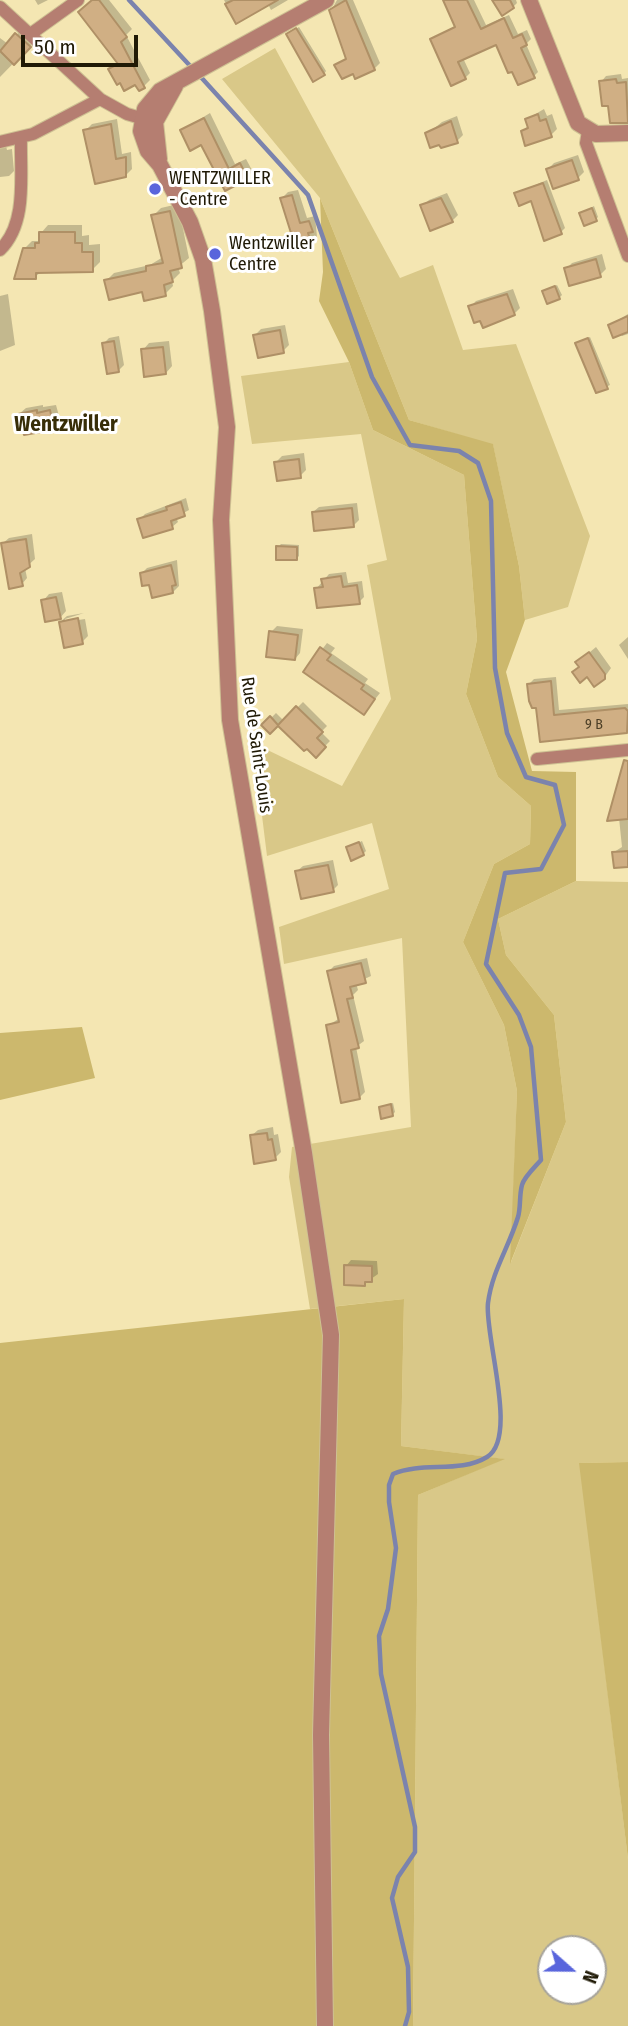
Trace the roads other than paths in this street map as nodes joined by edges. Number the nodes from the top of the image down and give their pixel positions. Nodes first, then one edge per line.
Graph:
1 (78, 0) edge
2 (326, 0) edge
3 (529, 0) edge
4 (0, 7) edge
5 (32, 33) junction
6 (100, 99) junction
7 (149, 120) junction
8 (588, 131) junction
9 (628, 133) edge
10 (21, 138) junction
11 (0, 142) edge
12 (0, 250) edge
13 (628, 256) edge
14 (628, 750) edge
15 (537, 759) dead end
16 (325, 2026) edge

1 - 5 street
2 - 7 street
3 - 8 street
4 - 5 street
5 - 6 street
6 - 7 street
6 - 10 street
7 - 16 street, Rue de Saint-Louis
8 - 9 street
8 - 13 street
10 - 11 street
10 - 12 street
14 - 15 street

